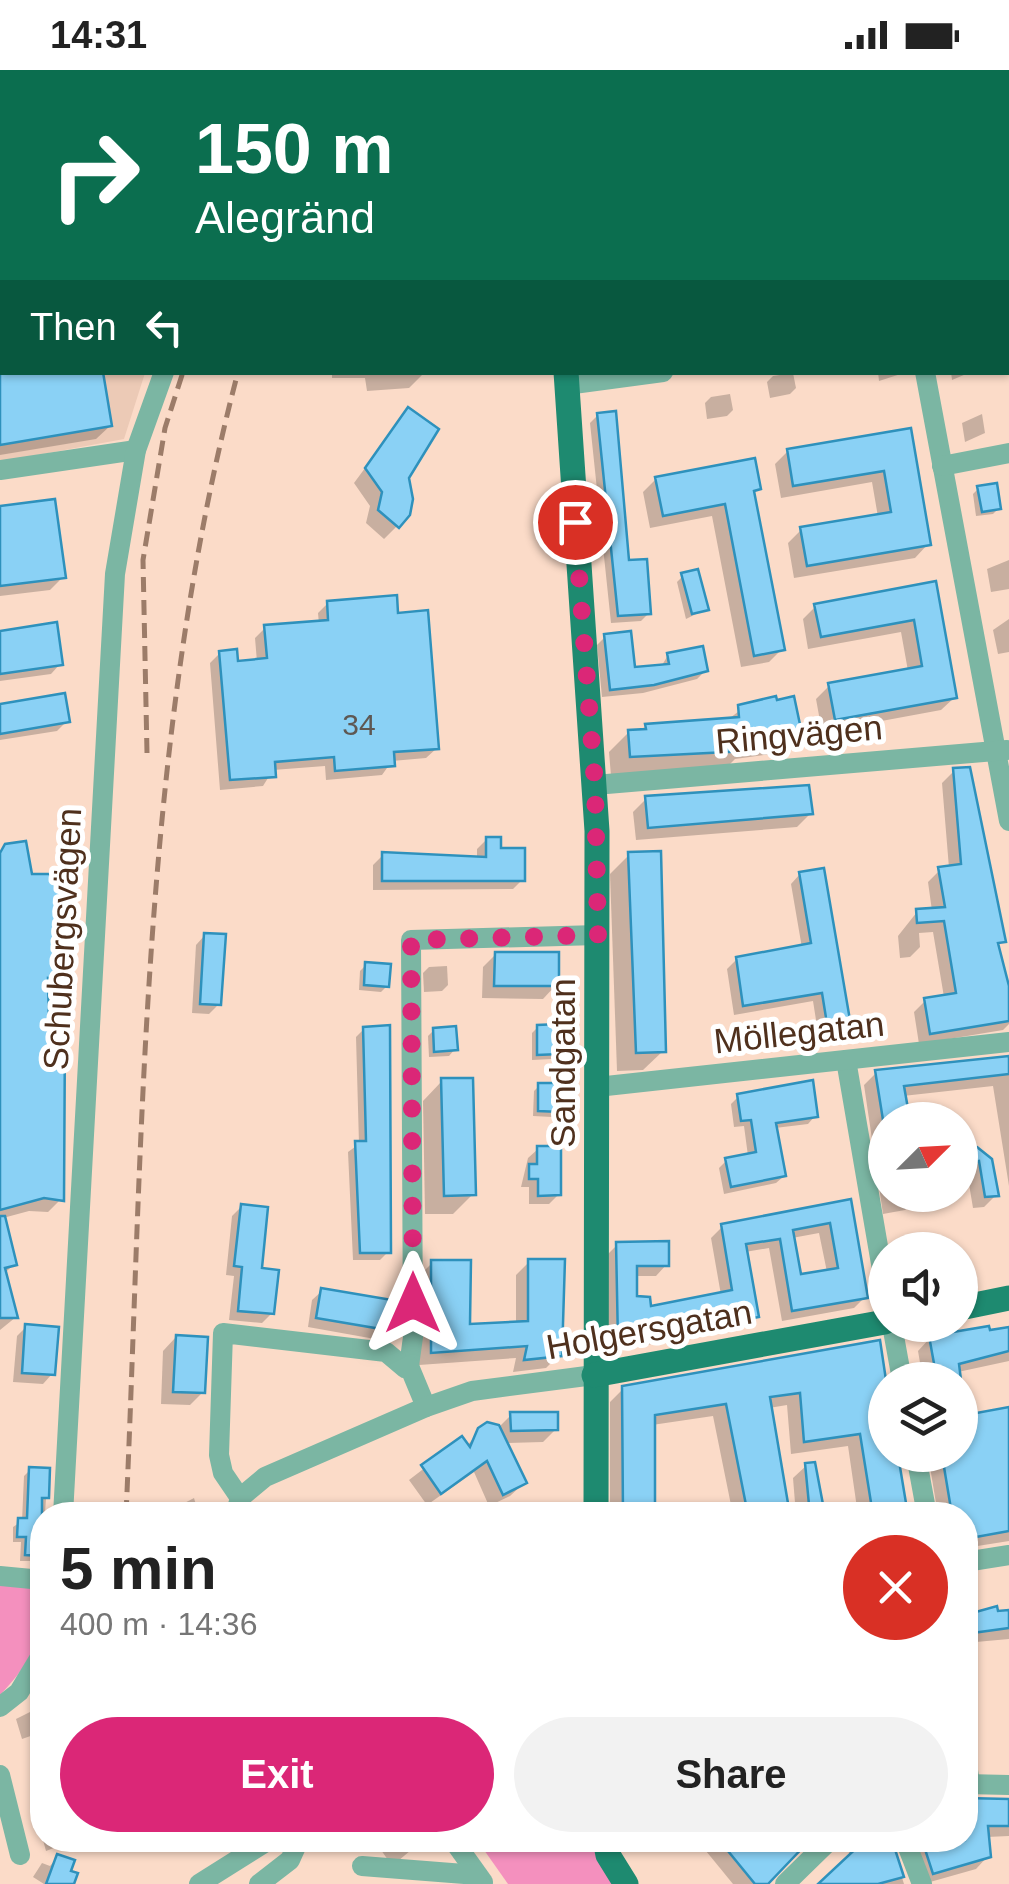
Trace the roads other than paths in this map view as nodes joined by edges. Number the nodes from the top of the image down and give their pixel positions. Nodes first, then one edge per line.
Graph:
1 (163, 375) edge
2 (621, 375) edge
3 (926, 375) edge
4 (566, 379) edge
5 (136, 450) junction
6 (1009, 453) edge
7 (942, 466) junction
8 (0, 470) edge
9 (1003, 750) edge
10 (595, 784) junction
11 (1009, 821) edge
12 (598, 935) junction
13 (1009, 1042) edge
14 (846, 1060) junction
15 (597, 1087) junction
16 (875, 1232) edge
17 (1009, 1298) edge
18 (978, 1304) edge
19 (868, 1326) edge
20 (409, 1366) junction
21 (594, 1374) junction
22 (426, 1407) junction
23 (919, 1472) edge
24 (64, 1502) edge
25 (235, 1502) edge
26 (241, 1502) edge
27 (596, 1502) edge
28 (925, 1502) edge
29 (1009, 1555) edge
30 (978, 1560) edge
31 (0, 1576) edge
32 (30, 1579) edge
33 (30, 1675) edge
34 (0, 1708) edge
35 (0, 1775) edge
36 (978, 1784) edge
37 (1009, 1785) edge
38 (250, 1852) edge
39 (294, 1852) edge
40 (461, 1852) edge
41 (610, 1852) edge
42 (818, 1852) edge
43 (910, 1852) edge
44 (20, 1855) dead end
45 (362, 1866) dead end
46 (480, 1879) edge
47 (199, 1884) edge
48 (260, 1884) edge
49 (626, 1884) edge
50 (785, 1884) edge
51 (922, 1884) edge

1 - 5 street, Schubergsvägen
2 - 4 street
3 - 7 street
4 - 10 main road, Sandgatan
5 - 8 street
5 - 24 street, Schubergsvägen
6 - 7 street
7 - 9 street
9 - 10 street, Ringvägen
9 - 11 street
10 - 12 main road, Sandgatan
12 - 15 main road, Sandgatan
12 - 20 street
13 - 14 street, Möllegatan
14 - 15 street, Möllegatan
14 - 16 street
15 - 21 main road, Sandgatan
17 - 18 main road
19 - 21 main road, Holgersgatan
20 - 22 street
20 - 25 street, Holgersgatan
21 - 22 street, Holgersgatan
21 - 27 main road, Sandgatan
22 - 26 street, Holgersgatan
23 - 28 street
29 - 30 street
31 - 32 street
33 - 34 street
35 - 44 street
36 - 37 street
38 - 47 street
39 - 48 street
40 - 46 street
41 - 49 main road
42 - 50 street
43 - 51 street
45 - 46 street

